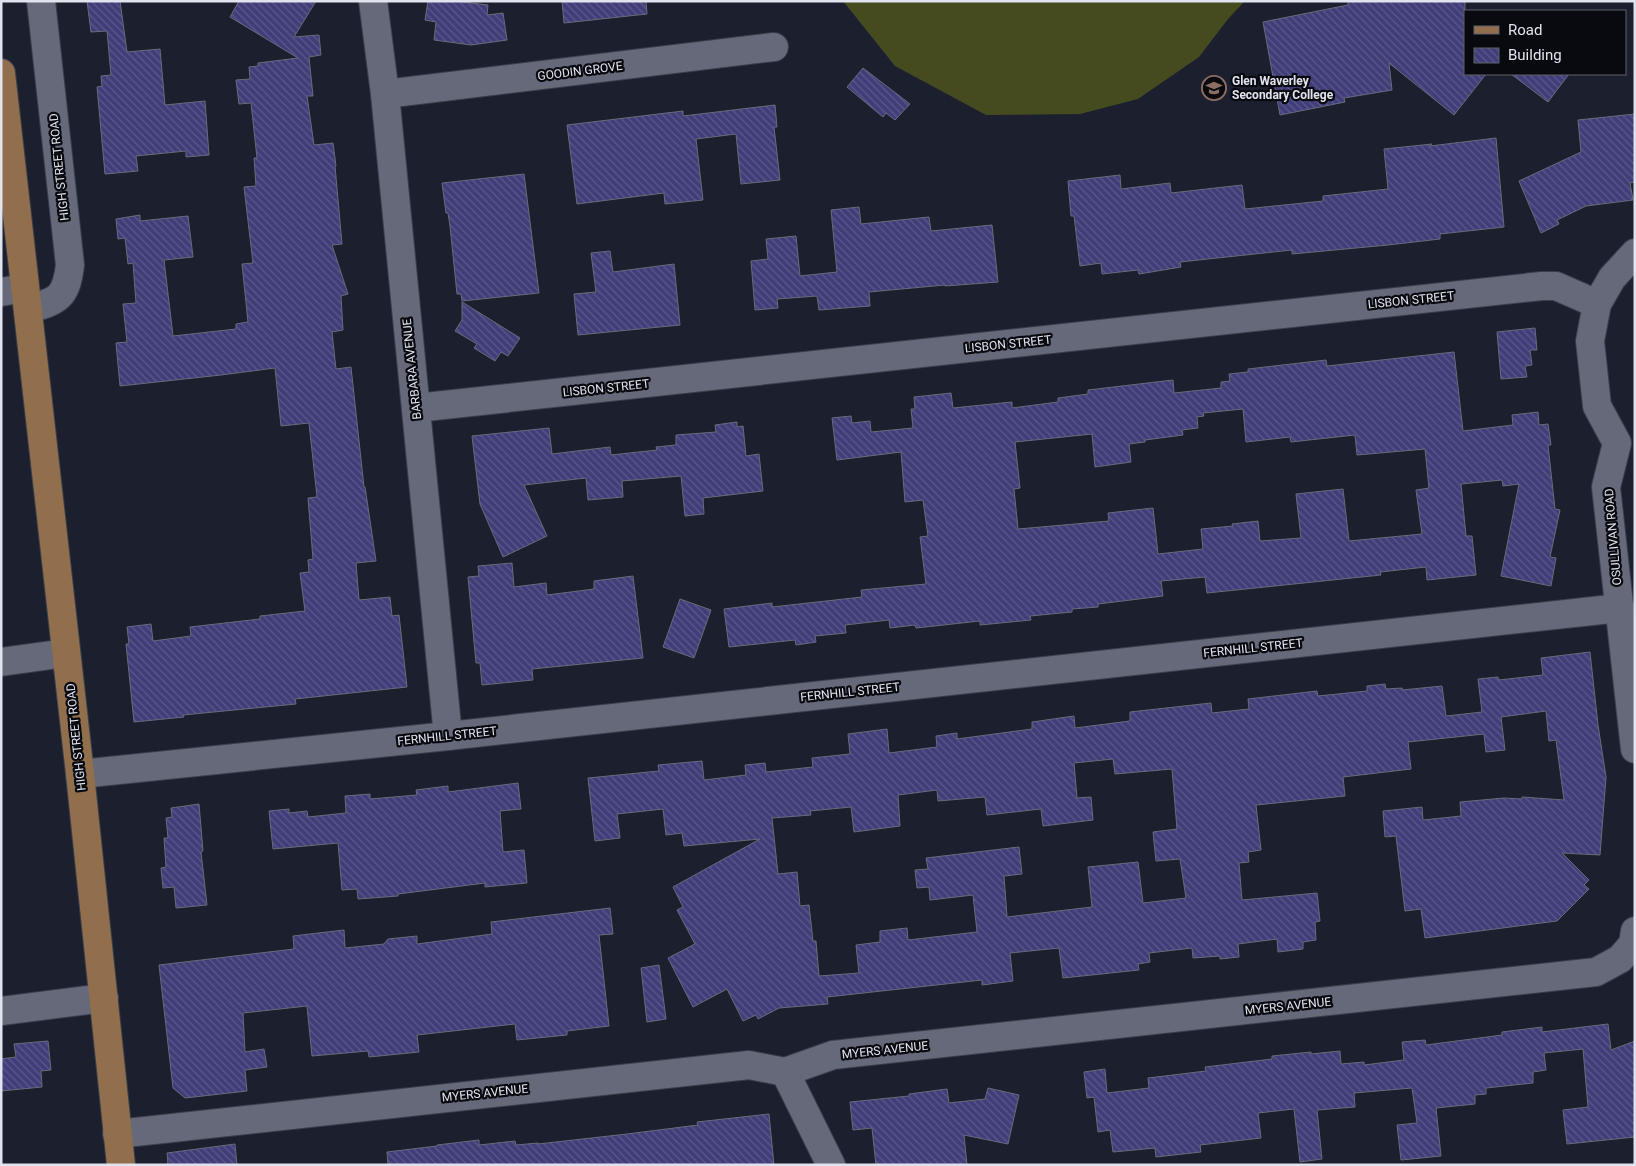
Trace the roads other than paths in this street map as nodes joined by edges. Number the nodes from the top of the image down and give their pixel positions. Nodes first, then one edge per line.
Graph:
1 (40, 1) edge
2 (373, 1) edge
3 (774, 48) dead end
4 (1, 73) edge
5 (385, 94) junction
6 (1635, 254) edge
7 (18, 296) edge
8 (1597, 304) junction
9 (416, 408) junction
10 (1626, 442) edge
11 (1620, 608) junction
12 (66, 653) junction
13 (1, 662) edge
14 (448, 736) junction
15 (1635, 749) edge
16 (80, 774) junction
17 (1635, 931) edge
18 (104, 998) junction
19 (1, 1011) edge
20 (785, 1072) junction
21 (117, 1134) junction
22 (121, 1165) edge
23 (831, 1165) edge

1 - 7 street, HIGH STREET ROAD
2 - 5 street, BARBARA AVENUE
3 - 5 street, GOODIN GROVE
4 - 7 main road, HIGH STREET ROAD
5 - 9 street, BARBARA AVENUE
6 - 8 street, OSULLIVAN ROAD
7 - 12 main road, HIGH STREET ROAD
8 - 9 street, LISBON STREET
8 - 10 street, OSULLIVAN ROAD
9 - 14 street, BARBARA AVENUE
10 - 11 street, OSULLIVAN ROAD
11 - 14 street, FERNHILL STREET
11 - 15 street, OSULLIVAN ROAD
12 - 13 street
12 - 16 main road, HIGH STREET ROAD
14 - 16 street, FERNHILL STREET
16 - 18 main road, HIGH STREET ROAD
17 - 20 street, MYERS AVENUE
18 - 19 street
18 - 21 main road, HIGH STREET ROAD
20 - 21 street, MYERS AVENUE
20 - 23 street
21 - 22 main road, HIGH STREET ROAD

